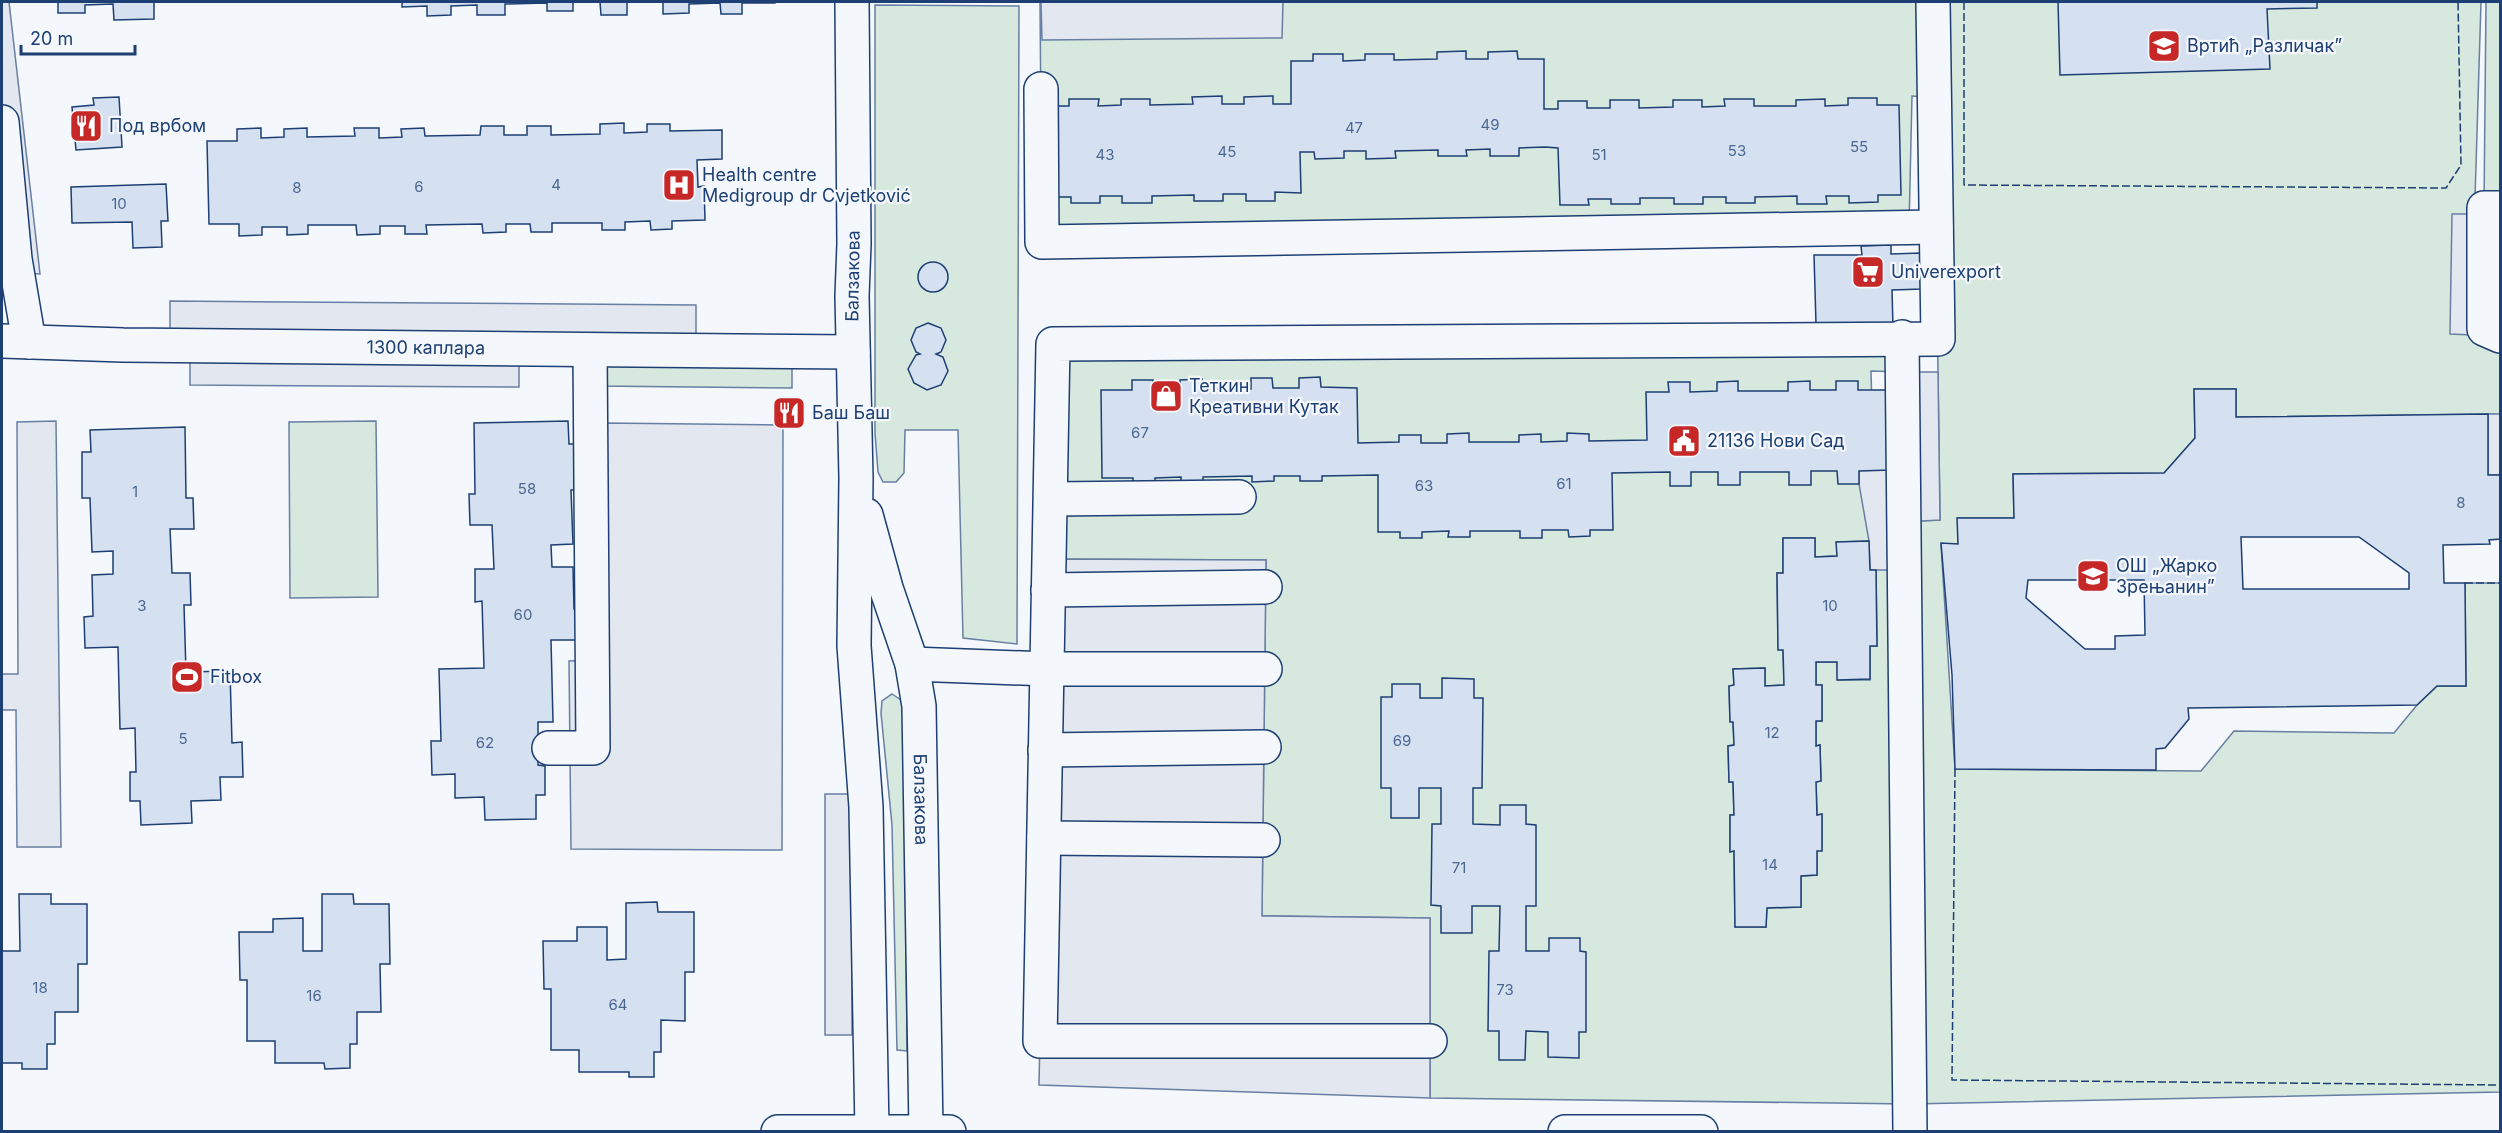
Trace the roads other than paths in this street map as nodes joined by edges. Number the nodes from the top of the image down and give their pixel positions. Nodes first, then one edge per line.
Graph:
1 (852, 2) edge
2 (1933, 2) edge
3 (1041, 89) dead end
4 (2, 122) edge
5 (2492, 208) edge
6 (1936, 227) junction
7 (2500, 336) edge
8 (1902, 338) junction
9 (15, 342) edge
10 (590, 350) junction
11 (853, 352) junction
12 (856, 478) junction
13 (1239, 497) dead end
14 (1052, 499) junction
15 (1265, 587) dead end
16 (1048, 590) junction
17 (912, 664) junction
18 (1047, 669) junction
19 (1265, 669) dead end
20 (1264, 747) dead end
21 (549, 748) dead end
22 (1045, 750) junction
23 (1044, 838) junction
24 (1263, 840) dead end
25 (1430, 1041) dead end
26 (778, 1131) edge
27 (872, 1131) edge
28 (926, 1131) edge
29 (949, 1131) edge
30 (1565, 1131) edge
31 (1646, 1131) edge
32 (1701, 1131) edge
33 (1910, 1131) edge

1 - 11 street, Балзакова
2 - 6 street
3 - 6 street
4 - 9 street
5 - 7 street
6 - 8 street
8 - 14 street
8 - 33 street
9 - 10 street, 1300 каплара
10 - 11 street, 1300 каплара
10 - 21 street
11 - 12 street, Балзакова
12 - 17 street, Балзакова
12 - 27 street, Балзакова
13 - 14 street
14 - 16 street
15 - 16 street
16 - 18 street
17 - 18 street
17 - 28 street, Балзакова
18 - 19 street
18 - 22 street
20 - 22 street
22 - 23 street
23 - 24 street
23 - 25 street
26 - 27 street
27 - 28 street
28 - 29 street
30 - 31 street
31 - 32 street

